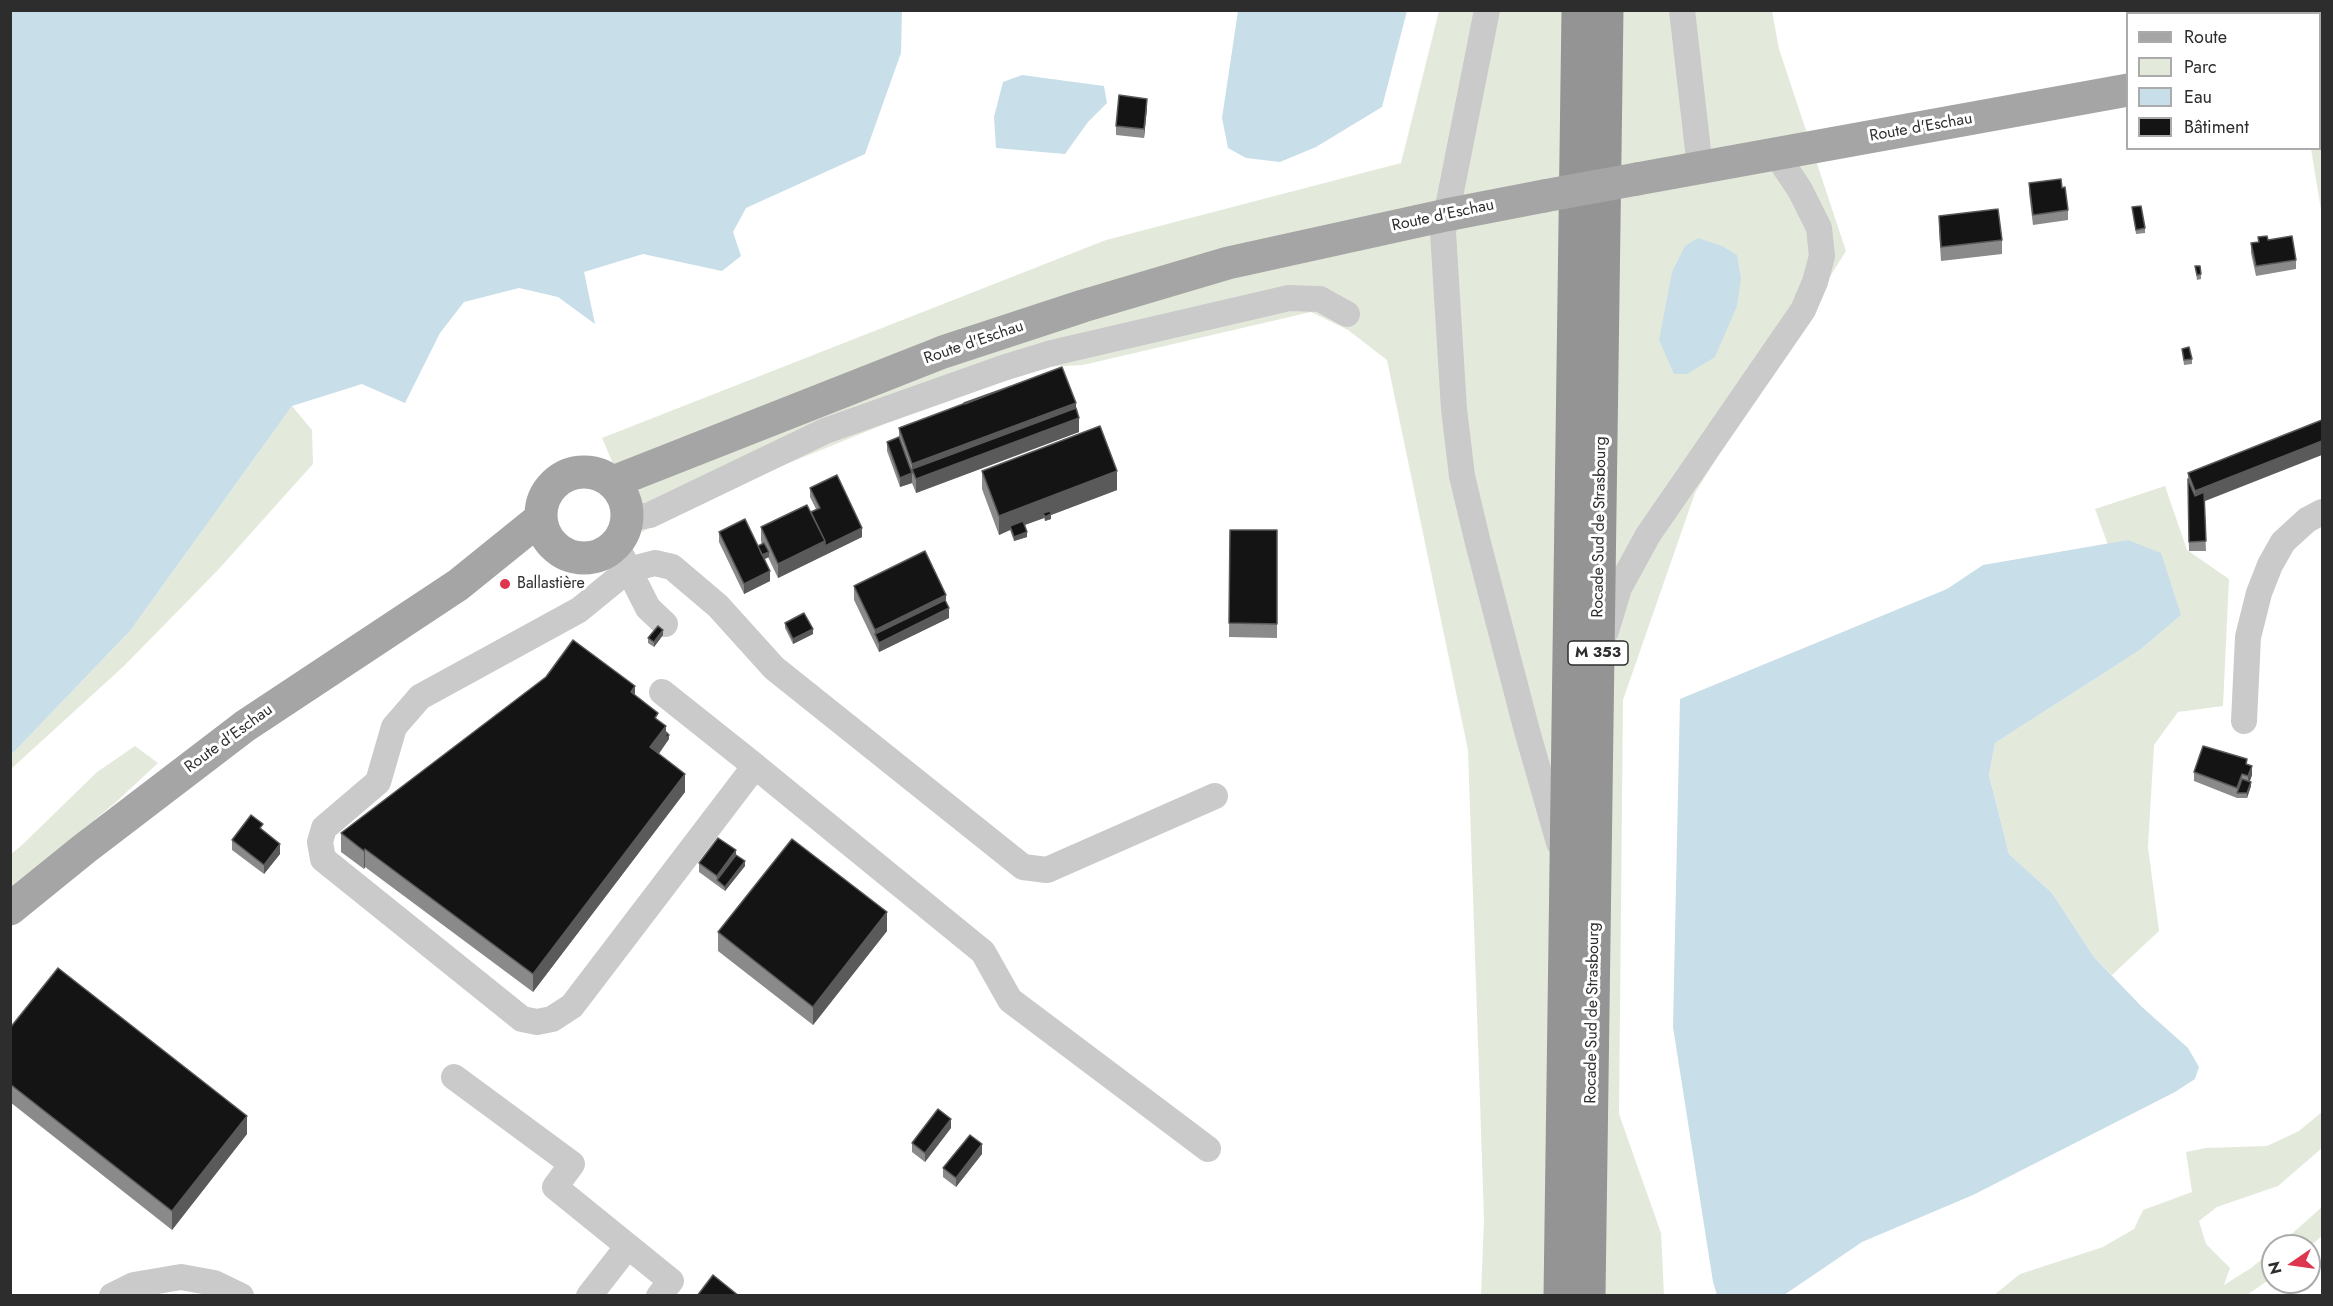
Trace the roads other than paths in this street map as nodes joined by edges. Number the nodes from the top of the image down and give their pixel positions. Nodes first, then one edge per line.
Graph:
1 (1487, 10) edge
2 (1578, 10) edge
3 (1607, 10) edge
4 (1682, 10) edge
5 (2126, 90) edge
6 (1776, 154) junction
7 (1700, 168) junction
8 (1446, 215) junction
9 (1347, 314) dead end
10 (2322, 512) edge
11 (622, 524) junction
12 (547, 532) junction
13 (665, 624) dead end
14 (1598, 681) junction
15 (662, 692) dead end
16 (2244, 721) dead end
17 (755, 766) junction
18 (1215, 796) dead end
19 (1565, 866) junction
20 (10, 909) edge
21 (454, 1077) dead end
22 (1208, 1149) dead end
23 (628, 1246) junction
24 (112, 1296) edge
25 (241, 1296) edge
26 (589, 1296) edge
27 (659, 1296) edge
28 (1560, 1296) edge
29 (1589, 1296) edge

1 - 8 street
2 - 19 highway, Rocade Sud de Strasbourg / M 353
3 - 14 highway, Rocade Sud de Strasbourg / M 353
4 - 7 street
5 - 6 main road, Route d'Eschau
6 - 7 main road, Route d'Eschau
6 - 14 street
7 - 8 main road, Route d'Eschau, bridge
8 - 11 main road, Route d'Eschau
8 - 19 street
9 - 11 street, Route d'Eschau
10 - 16 street
11 - 12 main road
11 - 12 main road
11 - 13 street
11 - 17 street
11 - 18 street
12 - 20 main road, Route d'Eschau
14 - 29 highway, Rocade Sud de Strasbourg / M 353
15 - 17 street
17 - 22 street
19 - 28 highway, Rocade Sud de Strasbourg / M 353
21 - 23 street
23 - 26 street
23 - 27 street
24 - 25 street

